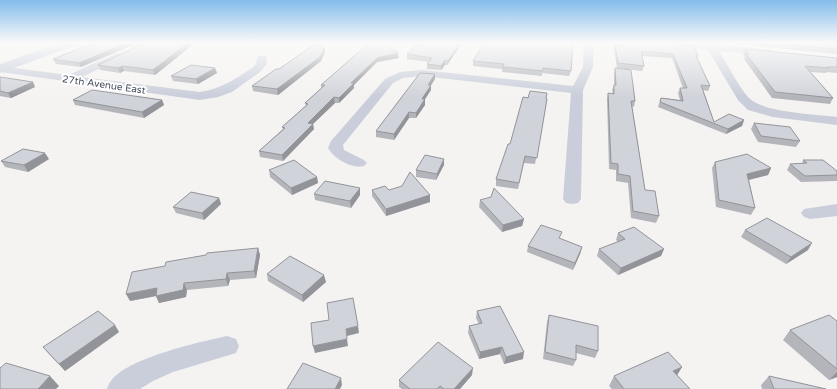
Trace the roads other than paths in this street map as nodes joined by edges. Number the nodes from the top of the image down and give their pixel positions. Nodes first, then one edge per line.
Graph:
1 (21, 61) edge
2 (108, 61) edge
3 (262, 61) edge
4 (588, 61) edge
5 (721, 61) edge
6 (0, 69) edge
7 (68, 79) junction
8 (577, 90) junction
9 (837, 120) edge
10 (359, 162) dead end
11 (572, 199) dead end
12 (837, 210) edge
13 (810, 213) dead end
14 (227, 346) dead end
15 (120, 389) edge

1 - 6 main road
2 - 7 street
3 - 7 street, 27th Avenue East
4 - 8 street
5 - 9 street
6 - 7 street, 27th Avenue East
8 - 10 street
8 - 11 street
12 - 13 street
14 - 15 street

